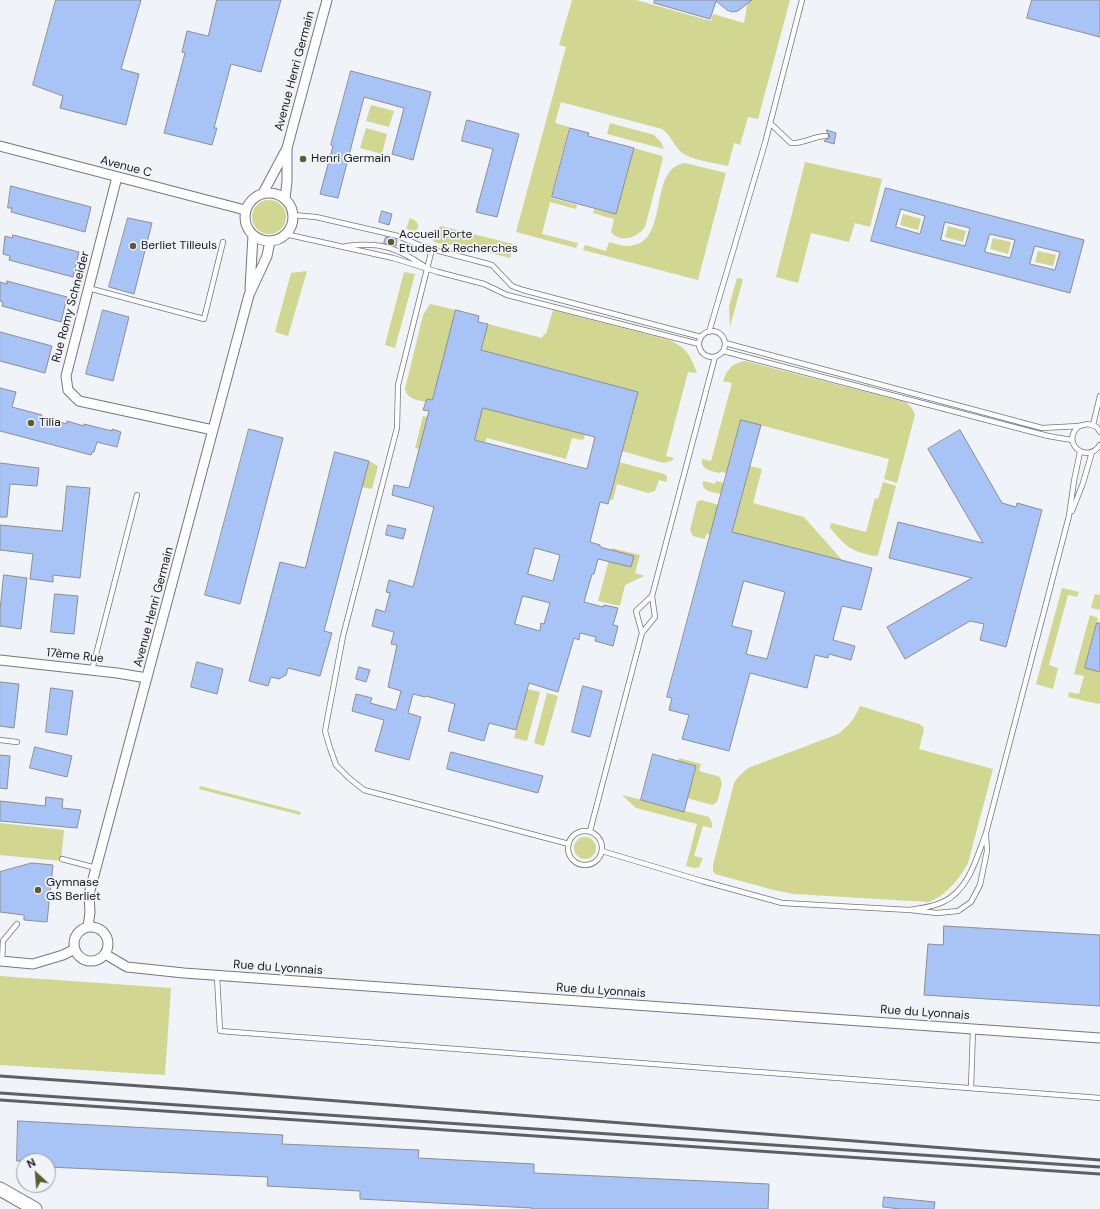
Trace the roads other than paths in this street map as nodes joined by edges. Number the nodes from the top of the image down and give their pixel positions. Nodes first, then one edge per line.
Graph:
1 (327, 0) edge
2 (802, 0) edge
3 (770, 122) junction
4 (826, 136) dead end
5 (0, 146) edge
6 (287, 148) junction
7 (117, 177) junction
8 (263, 193) junction
9 (285, 199) junction
10 (246, 210) junction
11 (293, 215) junction
12 (285, 234) junction
13 (252, 235) junction
14 (270, 241) junction
15 (223, 242) dead end
16 (342, 247) junction
17 (432, 249) junction
18 (427, 268) junction
19 (88, 288) junction
20 (249, 295) junction
21 (709, 332) junction
22 (701, 337) junction
23 (725, 343) junction
24 (699, 344) junction
25 (723, 351) junction
26 (715, 357) junction
27 (1100, 396) edge
28 (1093, 425) junction
29 (1079, 426) junction
30 (213, 430) junction
31 (1100, 432) edge
32 (1072, 440) junction
33 (1100, 445) edge
34 (1080, 452) junction
35 (1092, 452) junction
36 (137, 495) dead end
37 (1069, 516) junction
38 (652, 596) junction
39 (642, 633) junction
40 (0, 660) edge
41 (92, 670) junction
42 (147, 678) junction
43 (0, 740) edge
44 (17, 742) dead end
45 (590, 832) junction
46 (986, 833) junction
47 (569, 844) junction
48 (602, 851) junction
49 (62, 859) dead end
50 (96, 868) junction
51 (910, 910) junction
52 (17, 924) dead end
53 (88, 927) junction
54 (75, 949) junction
55 (105, 954) junction
56 (1, 962) edge
57 (217, 976) junction
58 (973, 1029) junction
59 (1100, 1038) edge
60 (971, 1088) junction
61 (1100, 1098) edge
62 (0, 1189) edge
63 (35, 1209) edge

1 - 6 street, Avenue Henri Germain
2 - 3 lane
3 - 4 lane
3 - 21 lane
5 - 7 street, Avenue C
6 - 8 street, Avenue Henri Germain
6 - 9 street, Avenue Henri Germain
7 - 10 street, Avenue C
7 - 19 street, Rue Romy Schneider
8 - 9 street
8 - 10 street, Avenue Henri Germain
9 - 11 street
10 - 13 street, Avenue Henri Germain
11 - 12 street
11 - 17 lane
12 - 14 street
12 - 16 lane
13 - 14 street
13 - 20 street, Avenue Henri Germain
14 - 20 street, Avenue Henri Germain
15 - 19 lane
16 - 18 lane
16 - 18 lane
17 - 18 lane
17 - 22 lane
18 - 24 lane
18 - 47 lane
19 - 30 street, Rue Romy Schneider
20 - 30 street, Avenue Henri Germain
21 - 22 lane
21 - 23 lane
22 - 24 lane
23 - 25 lane
23 - 29 lane
24 - 26 lane
25 - 26 lane
25 - 32 lane
26 - 38 lane
27 - 28 lane
28 - 29 lane
28 - 31 lane
29 - 32 lane
30 - 42 street, Avenue Henri Germain
32 - 34 lane
33 - 35 lane
34 - 35 lane
34 - 37 lane
35 - 37 lane
36 - 41 lane
37 - 46 lane
38 - 39 lane
38 - 39 lane
39 - 45 lane
40 - 41 street, 17ème Rue
41 - 42 street, 17ème Rue
42 - 50 street, Avenue Henri Germain
43 - 44 lane
45 - 47 lane
45 - 48 lane
46 - 51 lane
46 - 51 lane
47 - 48 lane
48 - 51 lane
49 - 50 lane
50 - 53 street, Avenue Henri Germain
52 - 56 lane
53 - 54 street
53 - 55 street
54 - 55 street
54 - 56 street
55 - 57 street, Rue du Lyonnais
57 - 58 street, Rue du Lyonnais
57 - 60 lane
58 - 59 street, Rue du Lyonnais
58 - 60 lane
60 - 61 lane
62 - 63 street

